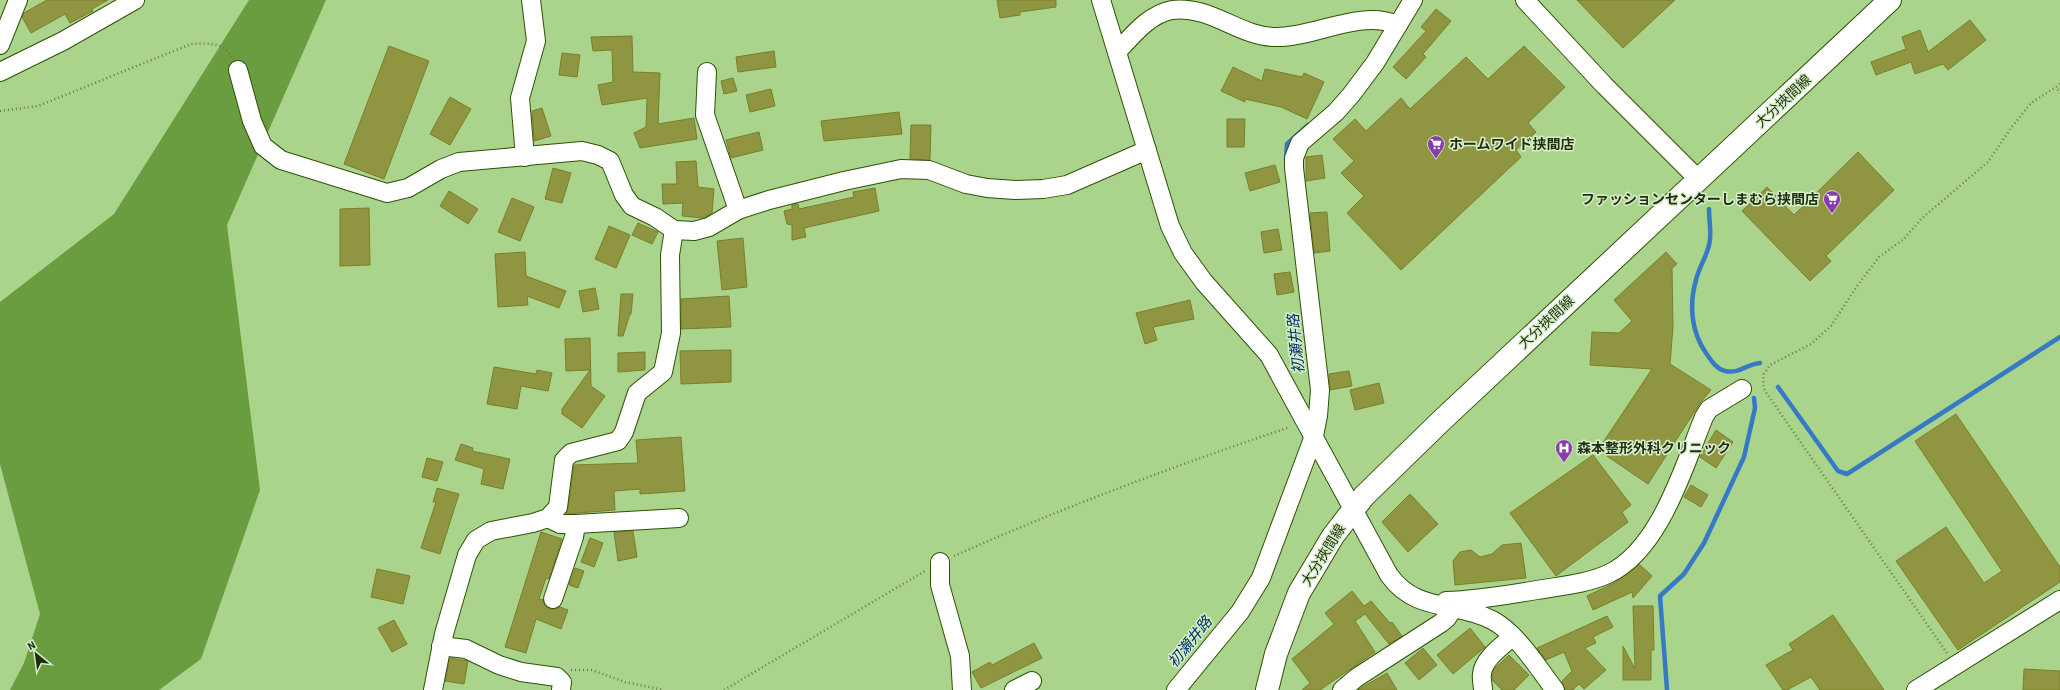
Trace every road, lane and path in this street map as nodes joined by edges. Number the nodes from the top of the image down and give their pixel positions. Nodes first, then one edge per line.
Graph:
1 (18, 0) edge
2 (135, 0) edge
3 (531, 0) edge
4 (1102, 0) edge
5 (1413, 0) edge
6 (1525, 0) edge
7 (1890, 0) edge
8 (1170, 5) edge
9 (1398, 25) junction
10 (0, 45) edge
11 (1117, 52) junction
12 (238, 70) joint
13 (0, 72) edge
14 (707, 72) dead end
15 (2060, 84) edge
16 (2056, 88) junction
17 (2060, 93) edge
18 (0, 111) edge
19 (1147, 150) junction
20 (525, 157) junction
21 (1699, 180) junction
22 (738, 210) junction
23 (674, 230) junction
24 (1742, 389) dead end
25 (1310, 429) junction
26 (1353, 509) junction
27 (548, 518) junction
28 (679, 518) dead end
29 (576, 524) junction
30 (940, 562) junction
31 (553, 598) dead end
32 (1420, 600) junction
33 (2060, 600) edge
34 (1453, 609) junction
35 (1512, 637) junction
36 (441, 646) junction
37 (1955, 665) junction
38 (1032, 681) dead end
39 (559, 683) edge
40 (433, 690) edge
41 (664, 690) edge
42 (724, 690) edge
43 (962, 690) edge
44 (1014, 690) edge
45 (1176, 690) edge
46 (1267, 690) edge
47 (1342, 690) edge
48 (1483, 690) edge
49 (1555, 690) edge
50 (1916, 690) edge

1 - 10 street
2 - 13 street
3 - 20 street
4 - 11 street
5 - 9 street
6 - 21 street
7 - 21 main road, 大分挾間線
8 - 9 street
8 - 11 street
9 - 25 street
11 - 19 street
12 - 18 path
12 - 20 street
14 - 22 street
15 - 16 path
16 - 17 path
16 - 37 path
19 - 22 street
19 - 25 street
20 - 23 street
21 - 26 main road, 大分挾間線
22 - 23 street
23 - 27 street
24 - 32 street
25 - 26 street
25 - 30 path
25 - 45 street
26 - 32 street
26 - 46 main road, 大分挾間線
27 - 29 street
27 - 36 street
28 - 29 street
29 - 31 street
30 - 42 path
30 - 43 street
32 - 34 street
33 - 37 street
34 - 35 street
34 - 47 street
35 - 48 street
35 - 49 street
36 - 39 street
36 - 40 street
37 - 50 street
38 - 44 street
39 - 41 path

